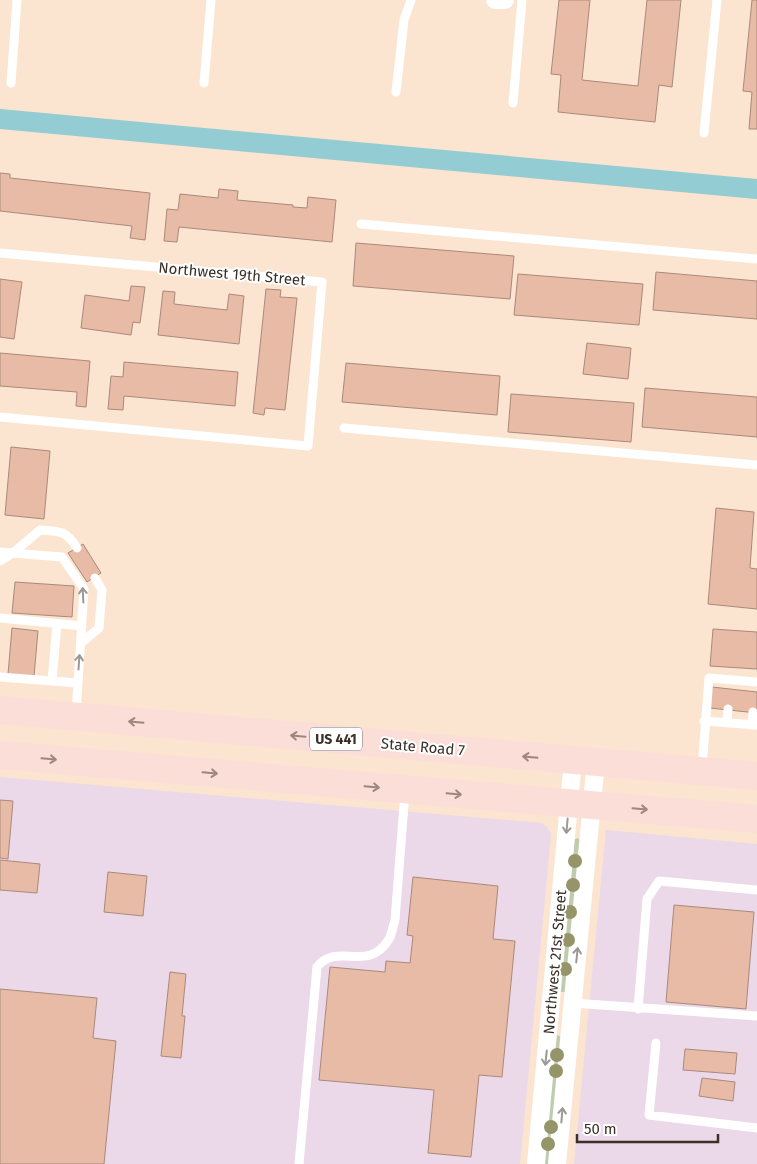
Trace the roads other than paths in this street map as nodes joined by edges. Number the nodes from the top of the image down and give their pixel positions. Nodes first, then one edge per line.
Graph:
1 (17, 0) edge
2 (211, 0) edge
3 (411, 0) edge
4 (495, 0) edge
5 (505, 0) edge
6 (522, 0) edge
7 (717, 0) edge
8 (11, 83) dead end
9 (204, 83) dead end
10 (396, 92) dead end
11 (513, 103) dead end
12 (704, 133) dead end
13 (360, 224) dead end
14 (0, 253) edge
15 (757, 259) edge
16 (0, 417) edge
17 (344, 428) dead end
18 (757, 465) edge
19 (77, 548) dead end
20 (0, 552) edge
21 (13, 553) junction
22 (0, 561) edge
23 (94, 578) dead end
24 (0, 618) edge
25 (57, 624) junction
26 (82, 626) junction
27 (81, 643) junction
28 (0, 677) edge
29 (52, 681) junction
30 (756, 682) edge
31 (78, 683) junction
32 (755, 692) dead end
33 (0, 710) edge
34 (728, 710) dead end
35 (753, 712) dead end
36 (76, 716) junction
37 (704, 721) junction
38 (727, 723) junction
39 (755, 725) edge
40 (0, 755) edge
41 (585, 761) junction
42 (702, 772) junction
43 (757, 776) edge
44 (405, 789) junction
45 (580, 804) junction
46 (757, 819) edge
47 (757, 890) edge
48 (572, 1003) junction
49 (638, 1009) junction
50 (757, 1016) edge
51 (656, 1043) dead end
52 (757, 1128) edge
53 (299, 1164) edge
54 (536, 1164) edge
55 (557, 1164) edge

1 - 8 lane
2 - 9 lane
3 - 10 lane
4 - 5 street
6 - 11 lane
7 - 12 lane
13 - 15 lane
14 - 16 lane, Northwest 19th Street
17 - 18 lane
19 - 21 lane
20 - 21 lane
21 - 22 lane
26 -> 21 lane
23 - 27 lane
24 - 25 lane
25 - 26 lane
25 - 29 lane
26 - 27 lane
31 -> 27 lane
28 - 29 lane
29 - 31 lane
30 - 32 lane
30 - 37 lane
31 - 36 lane
33 - 36 main road, State Road 7 / US 441
34 - 38 lane
35 - 39 lane
41 -> 36 main road, State Road 7 / US 441
37 - 38 lane
37 - 42 lane
38 - 39 lane
40 -> 44 main road
41 - 42 main road, State Road 7 / US 441
41 - 45 street, Northwest 21st Street
42 - 43 main road, State Road 7 / US 441
44 -> 45 main road
44 - 53 lane
45 -> 46 main road
48 -> 45 street, Northwest 21st Street
45 -> 54 street, Northwest 21st Street
47 - 49 lane
48 - 49 lane
55 -> 48 street, Northwest 21st Street
49 - 50 lane
51 - 52 lane

